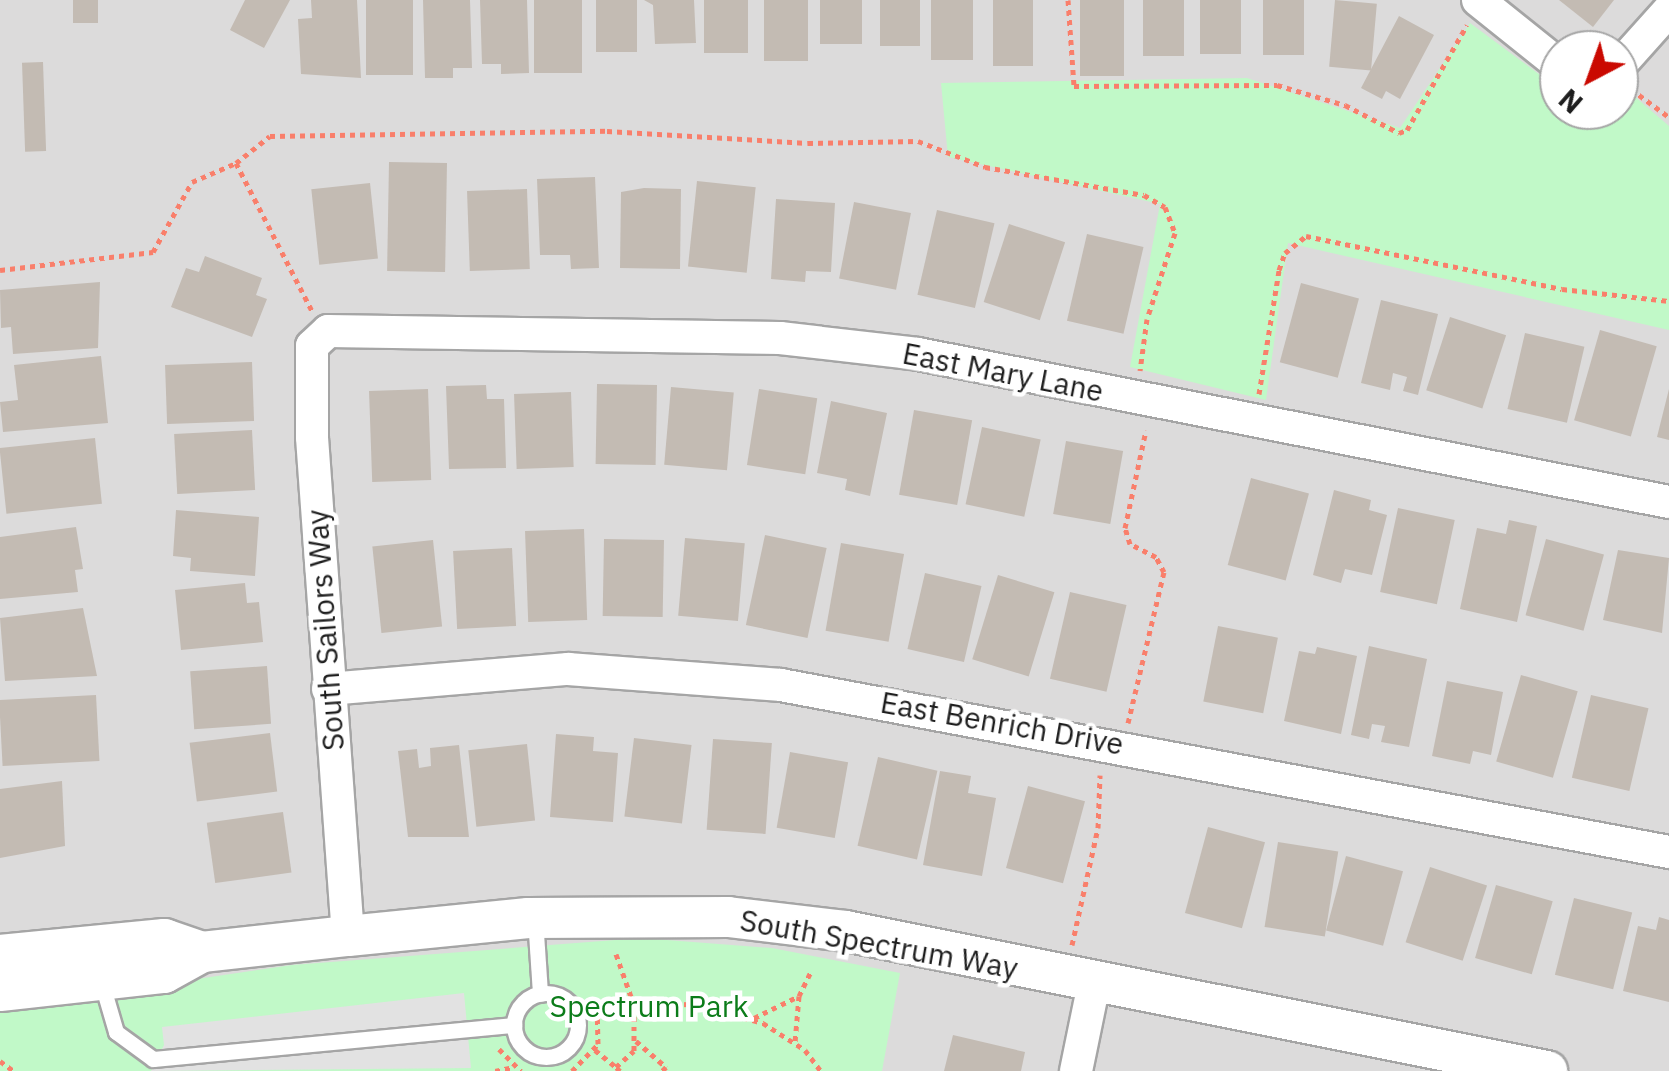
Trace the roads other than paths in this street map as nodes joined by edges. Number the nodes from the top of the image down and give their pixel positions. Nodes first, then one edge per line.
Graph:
1 (1474, 10) edge
2 (1669, 10) edge
3 (1639, 51) edge
4 (1539, 52) edge
5 (320, 322) joint
6 (1669, 502) edge
7 (328, 689) junction
8 (1668, 846) edge
9 (535, 918) junction
10 (348, 936) junction
11 (202, 952) junction
12 (0, 955) edge
13 (101, 980) junction
14 (1094, 983) junction
15 (0, 991) edge
16 (540, 994) junction
17 (514, 1025) junction
18 (1076, 1071) edge
19 (1547, 1071) edge

1 - 4 street
2 - 3 street
5 - 6 street, East Mary Lane
5 - 7 street, South Sailors Way
7 - 8 street, East Benrich Drive
7 - 10 street, South Sailors Way
9 - 10 street, South Spectrum Way
9 - 14 street, South Spectrum Way
9 - 16 lane
10 - 11 street, South Spectrum Way
11 - 12 street, South Spectrum Way
11 - 13 street, South Spectrum Way
13 - 15 street, South Spectrum Way
13 - 17 lane
14 - 18 street
14 - 19 street, South Spectrum Way
16 - 17 lane
16 - 17 lane

